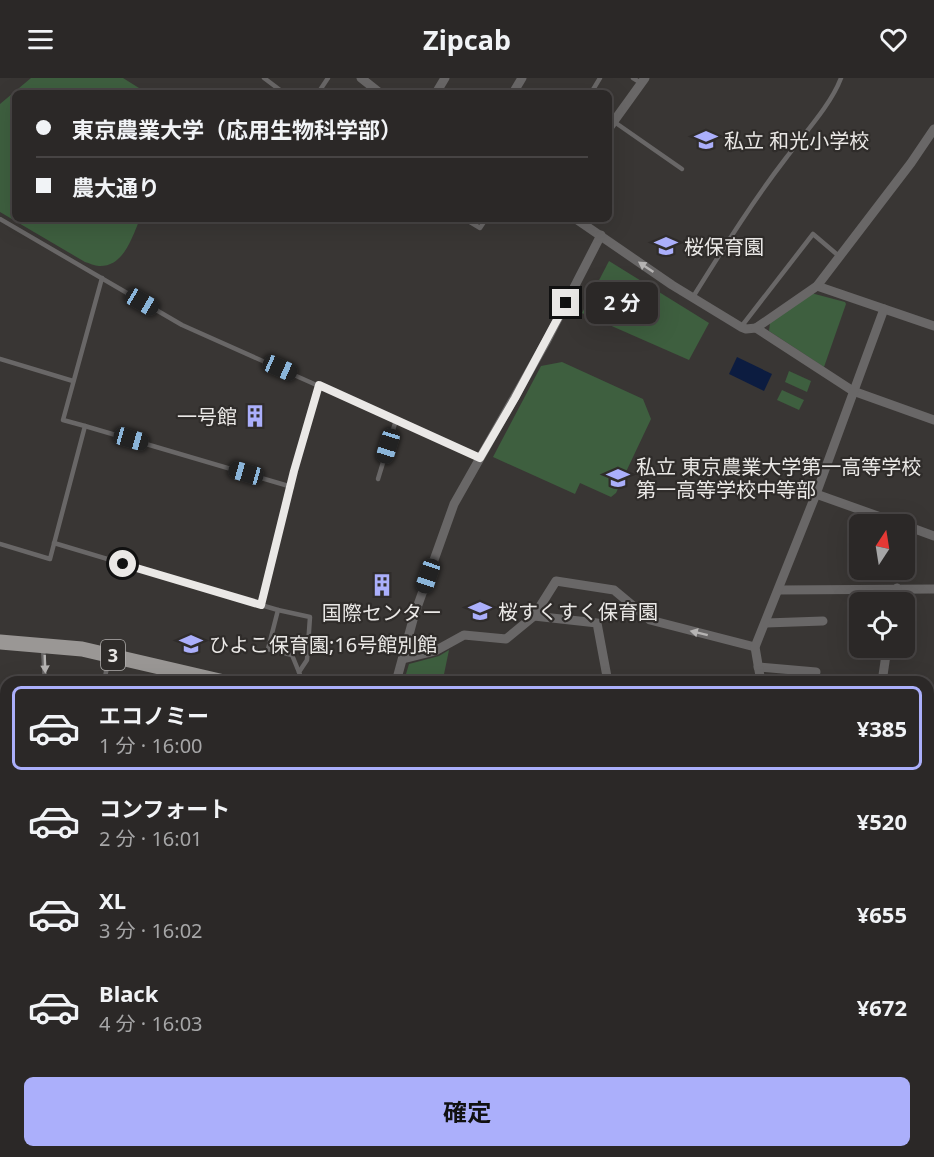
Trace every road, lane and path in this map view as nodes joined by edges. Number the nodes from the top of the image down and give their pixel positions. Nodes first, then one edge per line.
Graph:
1 (264, 78) edge
2 (361, 78) edge
3 (841, 78) edge
4 (640, 80) edge
5 (280, 90) edge
6 (377, 90) edge
7 (612, 122) edge
8 (612, 125) edge
9 (934, 129) edge
10 (682, 169) dead end
11 (0, 219) edge
12 (470, 222) edge
13 (484, 222) edge
14 (581, 222) edge
15 (601, 234) junction
16 (840, 257) junction
17 (102, 278) junction
18 (818, 286) junction
19 (693, 297) junction
20 (884, 309) junction
21 (934, 326) edge
22 (741, 327) junction
23 (756, 328) junction
24 (0, 359) edge
25 (73, 381) junction
26 (319, 385) junction
27 (853, 391) junction
28 (396, 420) junction
29 (934, 420) edge
30 (85, 426) junction
31 (480, 458) junction
32 (378, 479) dead end
33 (292, 487) junction
34 (816, 494) junction
35 (873, 514) edge
36 (915, 529) edge
37 (934, 536) edge
38 (54, 543) junction
39 (0, 544) edge
40 (897, 588) junction
41 (934, 589) edge
42 (779, 590) junction
43 (896, 592) edge
44 (261, 605) junction
45 (278, 610) junction
46 (534, 615) junction
47 (823, 621) dead end
48 (766, 623) junction
49 (0, 642) edge
50 (43, 645) junction
51 (755, 647) junction
52 (110, 654) junction
53 (886, 658) edge
54 (403, 659) junction
55 (758, 667) junction
56 (299, 672) junction
57 (816, 672) dead end
58 (45, 676) edge
59 (105, 676) edge
60 (196, 676) edge
61 (301, 676) edge
62 (398, 676) edge
63 (607, 676) edge
64 (760, 676) edge
65 (883, 676) edge

1 - 5 lane
2 - 6 street
3 - 19 lane
4 - 7 street
8 - 10 lane
9 - 16 street
11 - 17 lane
12 - 13 lane
14 - 15 street
19 -> 15 street
15 - 31 street
16 - 18 street
16 - 22 lane
17 - 25 lane
17 - 26 lane
18 - 20 street
18 - 23 street
19 - 22 street
20 - 21 street
20 - 27 street
22 - 23 street
23 - 27 street
24 - 25 lane
25 - 30 lane
26 - 28 lane
26 - 33 lane
27 - 29 street
27 - 34 street
28 - 31 lane
28 - 32 lane
30 - 33 lane
30 - 38 lane
31 - 54 street
33 - 44 lane
34 - 35 street
34 - 42 street
36 - 37 street
38 - 39 lane
38 - 44 lane
40 - 41 street
40 - 42 street
40 - 43 street
42 - 48 street
44 - 45 lane
45 - 56 lane
45 - 56 lane
51 -> 46 street
46 - 54 street
46 - 63 street
47 - 48 street
48 - 51 street
49 - 50 main road, 3
50 - 52 main road, 3
50 -> 58 lane
51 - 55 street
52 - 59 lane
52 - 60 main road, 3
53 - 65 street
54 - 62 street
55 - 57 street
55 - 64 street
56 - 61 lane

